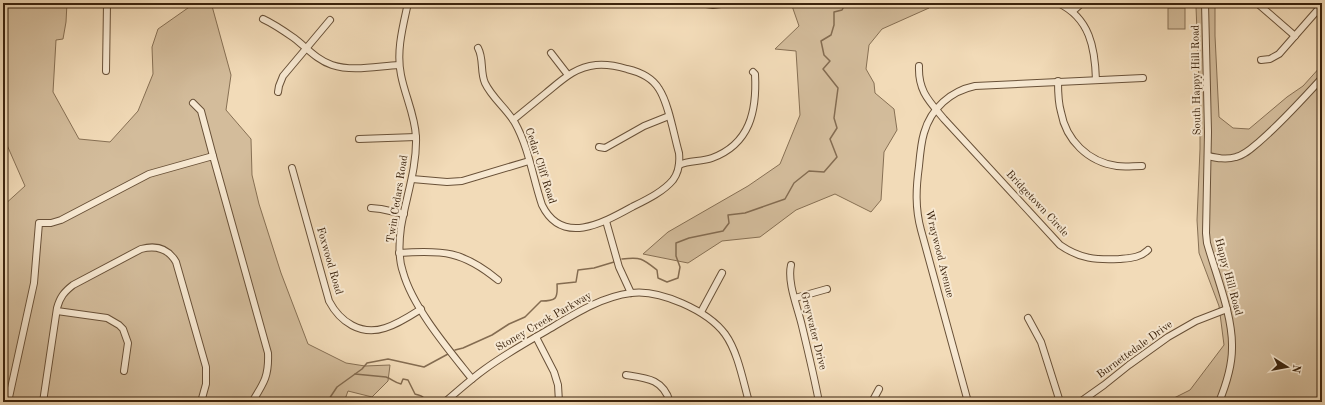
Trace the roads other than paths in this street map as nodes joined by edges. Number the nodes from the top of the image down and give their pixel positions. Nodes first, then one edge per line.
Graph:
1 (107, 3) edge
2 (408, 3) edge
3 (699, 3) edge
4 (729, 3) edge
5 (1058, 3) edge
6 (1082, 3) edge
7 (1205, 3) edge
8 (1257, 3) edge
9 (1322, 5) edge
10 (1073, 11) junction
11 (263, 19) dead end
12 (330, 20) dead end
13 (1295, 36) junction
14 (306, 48) junction
15 (478, 48) dead end
16 (551, 53) dead end
17 (1261, 60) dead end
18 (399, 65) junction
19 (919, 66) dead end
20 (106, 71) dead end
21 (753, 72) dead end
22 (568, 75) junction
23 (1143, 78) dead end
24 (1322, 78) edge
25 (1096, 80) junction
26 (1058, 81) junction
27 (278, 92) dead end
28 (194, 103) dead end
29 (936, 109) junction
30 (669, 116) junction
31 (513, 120) junction
32 (416, 137) junction
33 (359, 139) dead end
34 (598, 148) dead end
35 (213, 156) junction
36 (1208, 156) junction
37 (529, 161) junction
38 (679, 165) junction
39 (1142, 166) dead end
40 (292, 168) dead end
41 (412, 179) junction
42 (371, 208) dead end
43 (404, 214) junction
44 (606, 222) junction
45 (1148, 250) dead end
46 (399, 253) junction
47 (791, 265) dead end
48 (722, 273) dead end
49 (498, 280) dead end
50 (827, 289) dead end
51 (631, 293) junction
52 (795, 298) junction
53 (421, 309) junction
54 (1226, 309) junction
55 (57, 311) junction
56 (701, 312) junction
57 (1028, 318) dead end
58 (536, 337) junction
59 (124, 371) dead end
60 (626, 375) dead end
61 (472, 379) junction
62 (879, 389) dead end
63 (8, 402) edge
64 (42, 402) edge
65 (201, 402) edge
66 (252, 402) edge
67 (445, 402) edge
68 (559, 402) edge
69 (670, 402) edge
70 (749, 402) edge
71 (819, 402) edge
72 (872, 402) edge
73 (968, 402) edge
74 (1060, 402) edge
75 (1080, 402) edge
76 (1219, 402) edge

1 - 20 street
2 - 18 street, Twin Cedars Road
3 - 4 street
5 - 10 street
6 - 10 street
7 - 36 street, South Happy Hill Road
8 - 13 street
9 - 13 street
10 - 25 street
11 - 14 street
12 - 14 street
13 - 17 street
14 - 18 street
14 - 27 street
15 - 31 street, Cedar Cliff Road
16 - 22 street
18 - 32 street, Twin Cedars Road
19 - 29 street, Bridgetown Circle
21 - 38 street
22 - 30 street, Cedar Cliff Road
22 - 31 street, Cedar Cliff Road
23 - 25 street, Wraywood Avenue
24 - 36 street
25 - 26 street, Wraywood Avenue
26 - 29 street, Wraywood Avenue
26 - 39 street
28 - 35 street
29 - 45 street, Bridgetown Circle
29 - 73 street, Wraywood Avenue
30 - 34 street
30 - 38 street, Cedar Cliff Road
31 - 37 street, Cedar Cliff Road
32 - 33 street
32 - 41 street, Twin Cedars Road
35 - 63 street
35 - 66 street
36 - 54 street, Happy Hill Road
37 - 41 street
37 - 44 street, Cedar Cliff Road
38 - 44 street, Cedar Cliff Road
40 - 53 street, Foxwood Road
41 - 43 street, Twin Cedars Road
42 - 43 street
43 - 46 street, Twin Cedars Road
44 - 51 street
46 - 49 street
46 - 53 street, Twin Cedars Road
47 - 52 street, Greywater Drive
48 - 56 street
50 - 52 street
51 - 56 street, Stoney Creek Parkway
51 - 58 street, Stoney Creek Parkway
52 - 71 street, Greywater Drive
53 - 61 street, Twin Cedars Road
54 - 75 street, Burnettedale Drive
54 - 76 street, Happy Hill Road
55 - 59 street
55 - 64 street
55 - 65 street
56 - 70 street, Stoney Creek Parkway
57 - 74 street
58 - 61 street, Stoney Creek Parkway
58 - 68 street
60 - 69 street
61 - 67 street, Stoney Creek Parkway
62 - 72 street

